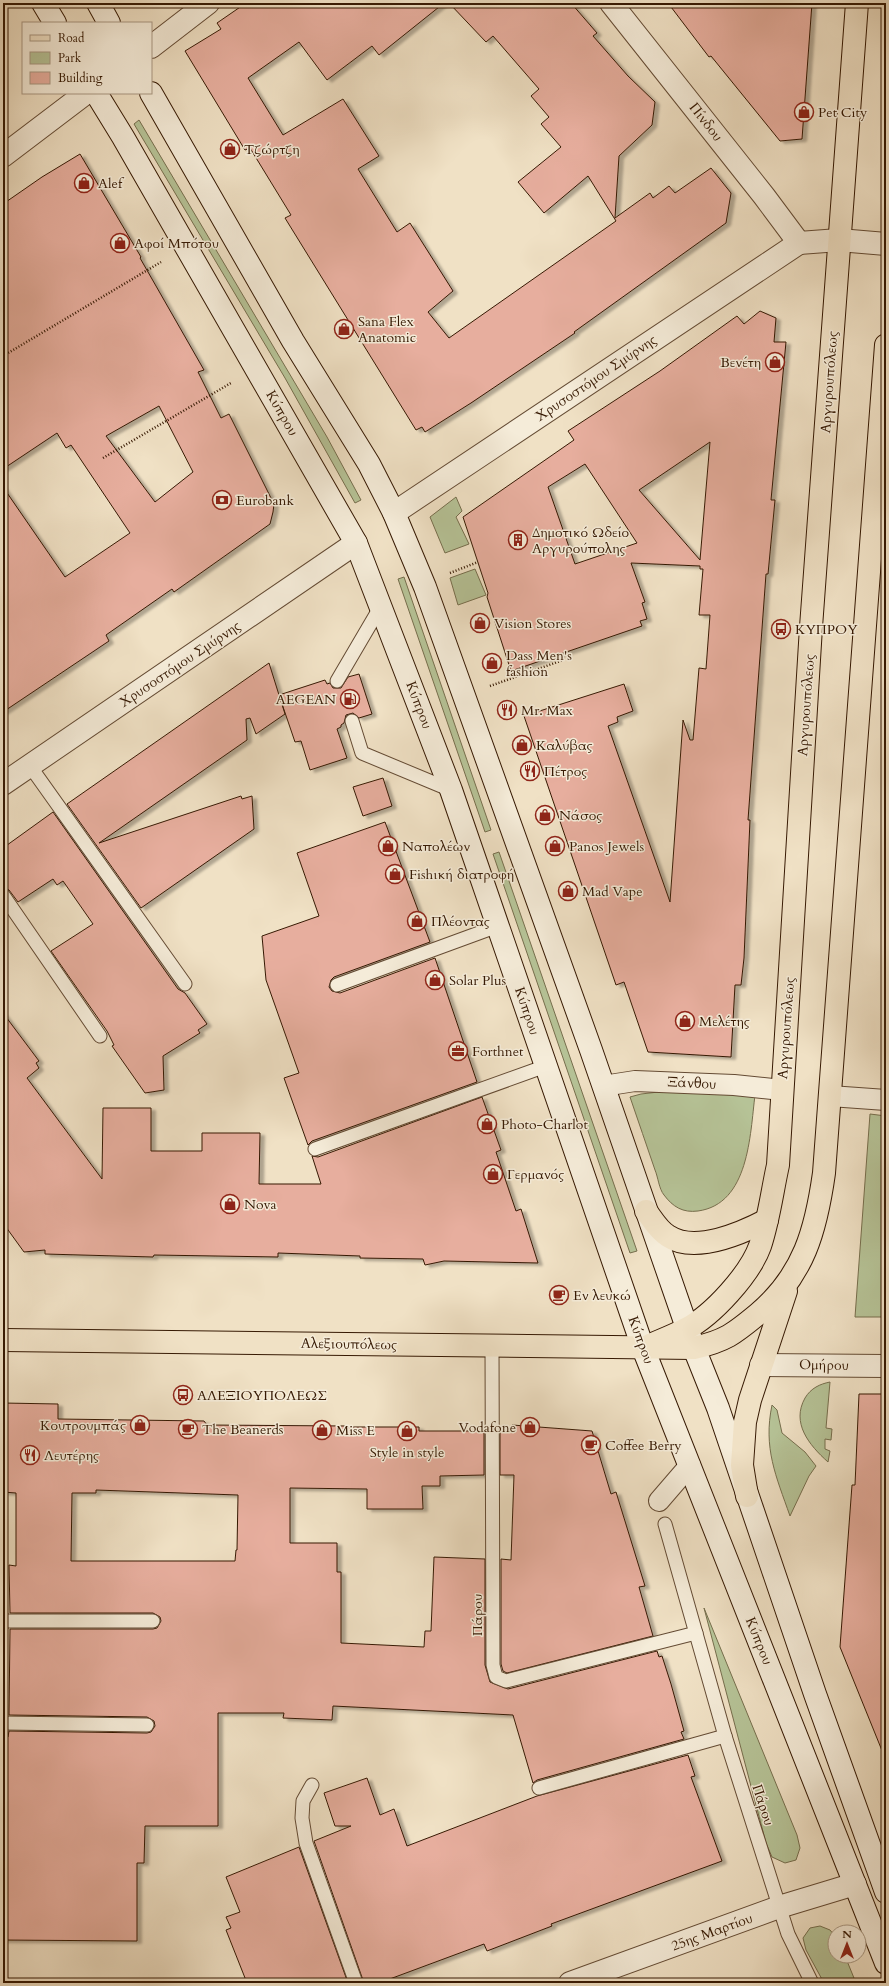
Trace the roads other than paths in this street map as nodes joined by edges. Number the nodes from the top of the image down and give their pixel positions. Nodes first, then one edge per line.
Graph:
1 (43, 3) edge
2 (98, 3) edge
3 (208, 3) edge
4 (611, 3) edge
5 (856, 3) edge
6 (54, 22) edge
7 (109, 22) edge
8 (152, 46) edge
9 (85, 94) edge
10 (97, 94) edge
11 (152, 94) edge
12 (3, 156) edge
13 (839, 240) junction
14 (799, 243) junction
15 (886, 244) edge
16 (886, 345) edge
17 (394, 513) junction
18 (356, 544) junction
19 (381, 606) junction
20 (338, 681) dead end
21 (352, 721) dead end
22 (30, 766) junction
23 (3, 784) edge
24 (451, 790) junction
25 (3, 895) edge
26 (498, 926) junction
27 (185, 984) dead end
28 (337, 985) dead end
29 (100, 1036) dead end
30 (546, 1066) junction
31 (603, 1086) junction
32 (782, 1090) junction
33 (830, 1096) junction
34 (886, 1100) edge
35 (316, 1149) dead end
36 (646, 1211) junction
37 (767, 1220) junction
38 (789, 1282) junction
39 (691, 1338) junction
40 (3, 1340) edge
41 (492, 1346) junction
42 (643, 1348) junction
43 (761, 1364) junction
44 (886, 1366) edge
45 (690, 1465) junction
46 (747, 1496) junction
47 (659, 1501) dead end
48 (665, 1524) dead end
49 (3, 1620) edge
50 (153, 1621) dead end
51 (696, 1633) junction
52 (3, 1723) edge
53 (147, 1725) dead end
54 (724, 1736) junction
55 (312, 1785) dead end
56 (539, 1788) dead end
57 (855, 1884) junction
58 (886, 1892) edge
59 (779, 1907) junction
60 (886, 1963) edge
61 (356, 1983) edge
62 (570, 1983) edge
63 (812, 1983) edge

1 - 6 main road
2 - 7 main road
3 - 8 main road
4 - 14 main road, Πίνδου
5 - 13 main road, Αργυρουπόλεως
9 - 12 main road
10 - 18 main road, Κύπρου
11 - 17 main road
13 - 14 main road
13 - 15 main road
13 - 32 main road, Αργυρουπόλεως
14 - 17 main road, Χρυσοστόμου Σμύρνης
16 - 33 main road
17 - 31 main road
18 - 19 main road, Κύπρου
18 - 22 main road, Χρυσοστόμου Σμύρνης
19 - 20 lane
19 - 24 main road, Κύπρου
21 - 24 lane
22 - 23 main road, Χρυσοστόμου Σμύρνης
22 - 27 lane
24 - 26 main road, Κύπρου
25 - 29 lane
26 - 28 lane
26 - 30 main road, Κύπρου
30 - 35 lane
30 - 42 main road, Κύπρου
31 - 32 street, Ξάνθου
31 - 36 main road
32 - 37 main road, Αργυρουπόλεως
33 - 34 street
33 - 38 main road
36 - 37 main road
36 - 39 main road
37 - 39 main road, Αργυρουπόλεως
38 - 39 main road
38 - 43 main road
39 - 42 main road, Αλεξιουπόλεως
39 - 46 main road
40 - 41 main road, Αλεξιουπόλεως
41 - 42 main road, Αλεξιουπόλεως
41 - 51 lane, Πάρου
42 - 45 main road, Κύπρου
43 - 44 main road, Ομήρου
43 - 46 main road
45 - 47 street
45 - 57 main road, Κύπρου
46 - 58 main road
48 - 51 lane, Πάρου
49 - 50 lane
51 - 54 lane, Πάρου
52 - 53 lane
54 - 56 lane
54 - 59 lane, Πάρου
55 - 61 lane
57 - 59 main road, 25ης Μαρτίου
57 - 60 main road, Κύπρου
59 - 62 main road, 25ης Μαρτίου
59 - 63 lane, Πάρου

